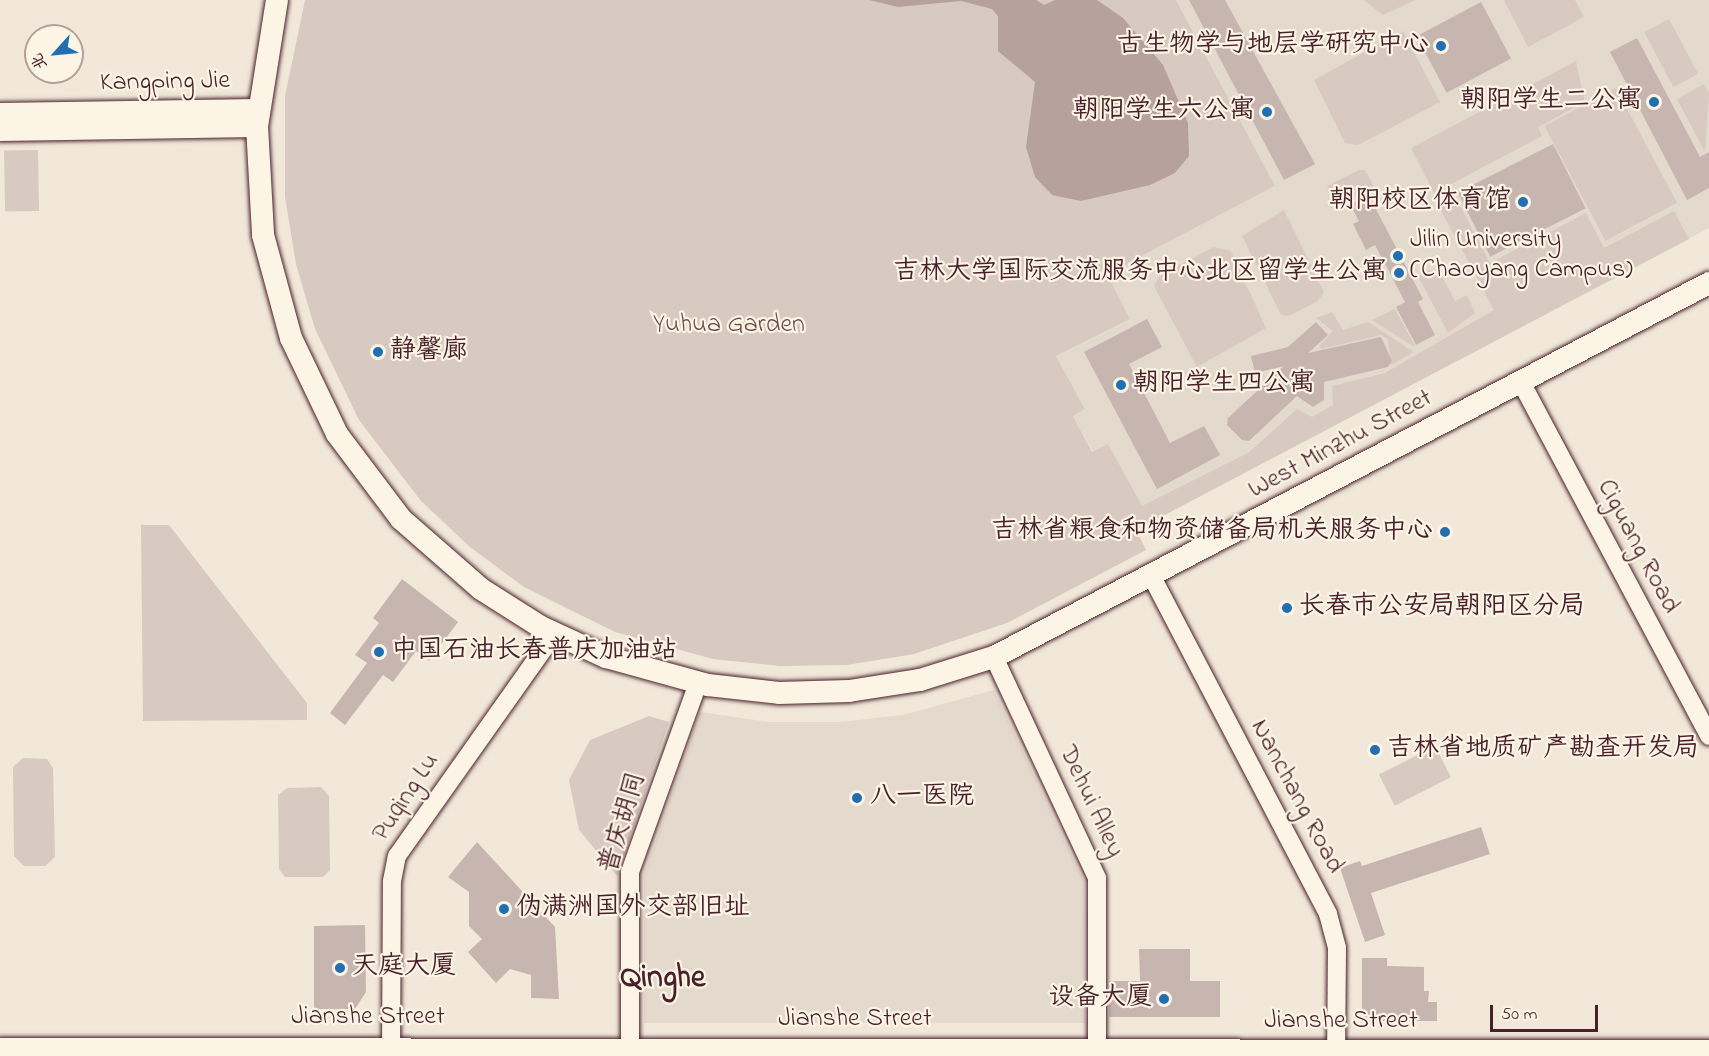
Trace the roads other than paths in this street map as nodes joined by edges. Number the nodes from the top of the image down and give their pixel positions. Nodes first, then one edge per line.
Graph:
1 (277, 0) edge
2 (0, 114) edge
3 (258, 118) junction
4 (0, 130) edge
5 (1709, 282) edge
6 (1521, 382) junction
7 (1152, 578) junction
8 (554, 634) junction
9 (994, 657) junction
10 (698, 683) junction
11 (1709, 736) edge
12 (0, 1049) edge
13 (1096, 1050) junction
14 (391, 1051) edge
15 (1709, 1051) edge
16 (630, 1052) edge
17 (1336, 1053) edge

1 - 3 main road, West Minzhu Street
2 - 3 main road, Kangping Jie
3 - 4 main road, Kangping Jie
3 - 8 main road, West Minzhu Street
5 - 6 main road, West Minzhu Street
6 - 7 main road, West Minzhu Street
6 - 11 street, Ciguang Road
7 - 9 main road, West Minzhu Street
7 - 17 street, Nanchang Road
8 - 10 main road, West Minzhu Street
8 - 14 street, Puqing Lu
9 - 10 main road, West Minzhu Street
9 - 13 street, Dehui Alley
10 - 16 street, 普庆胡同
12 - 14 main road, Jianshe Street
13 - 16 main road, Jianshe Street
13 - 17 main road, Jianshe Street
14 - 16 main road, Jianshe Street
15 - 17 main road, Jianshe Street

